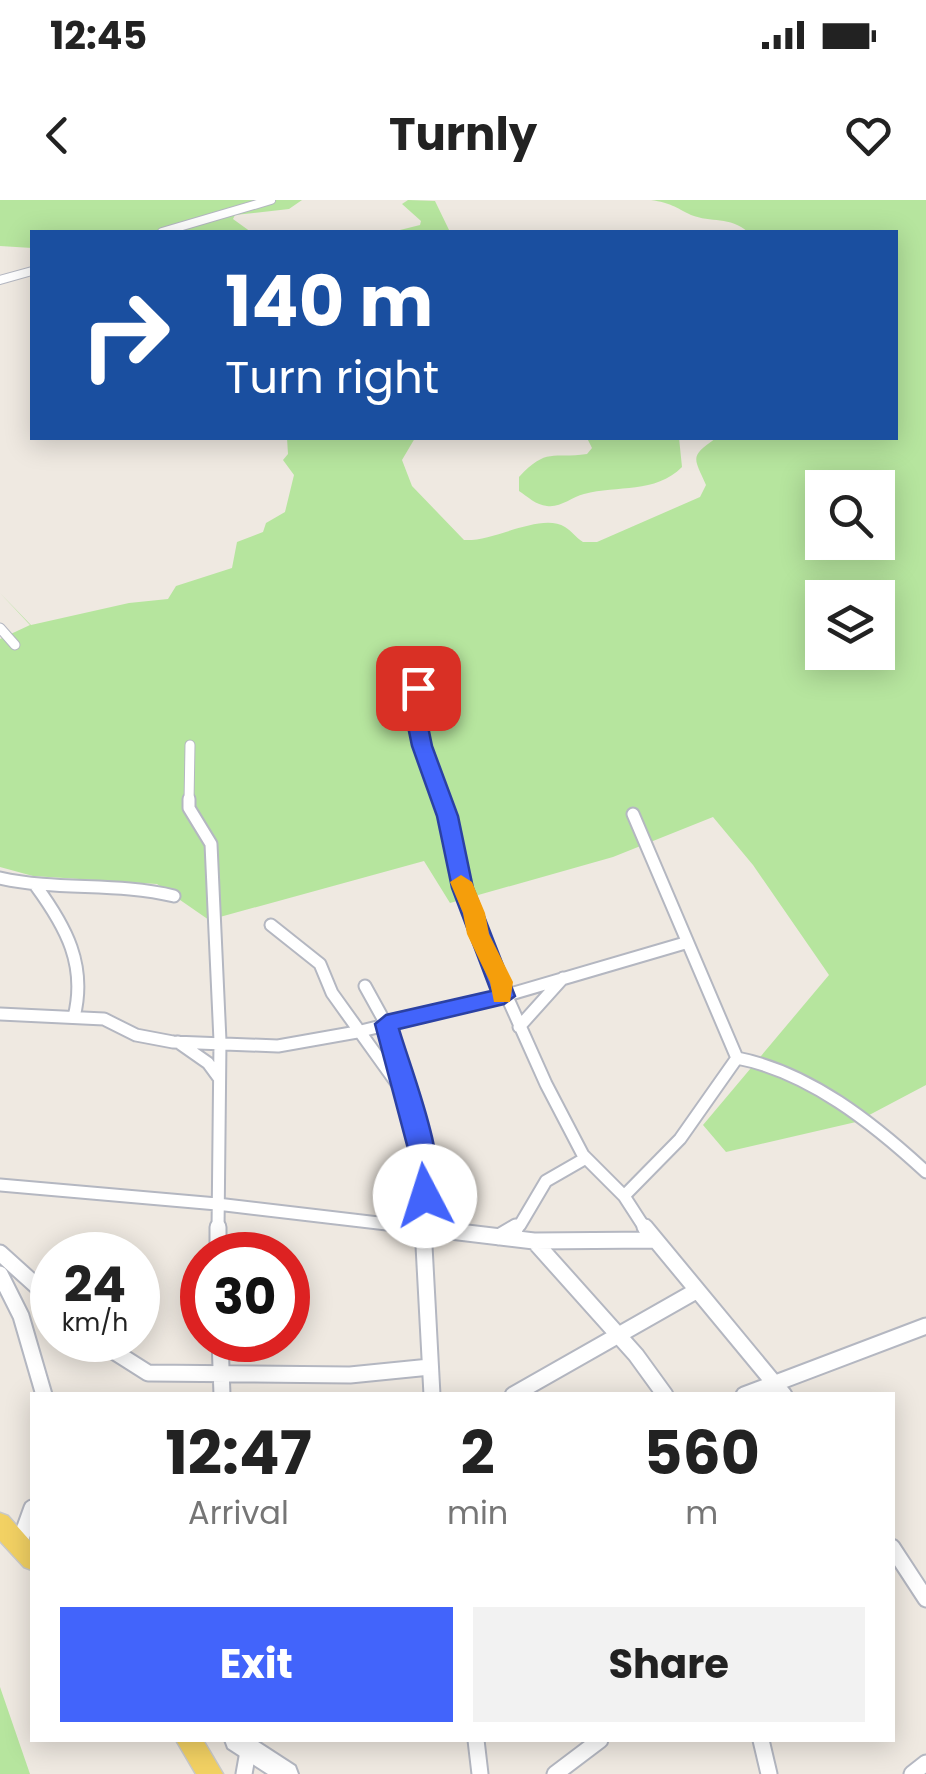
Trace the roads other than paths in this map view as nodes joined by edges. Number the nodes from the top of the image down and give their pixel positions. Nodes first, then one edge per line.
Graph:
1 (271, 200) edge
2 (169, 230) edge
3 (30, 272) edge
4 (0, 280) edge
5 (0, 628) edge
6 (15, 645) dead end
7 (418, 688) dead end
8 (190, 745) dead end
9 (632, 814) dead end
10 (0, 878) edge
11 (36, 886) junction
12 (174, 896) dead end
13 (271, 926) dead end
14 (685, 944) junction
15 (563, 978) junction
16 (364, 986) dead end
17 (504, 996) junction
18 (0, 1014) edge
19 (74, 1018) junction
20 (386, 1024) junction
21 (519, 1027) junction
22 (357, 1032) junction
23 (178, 1042) junction
24 (220, 1042) junction
25 (737, 1058) junction
26 (219, 1079) junction
27 (410, 1102) junction
28 (586, 1158) junction
29 (926, 1172) edge
30 (0, 1185) edge
31 (624, 1196) junction
32 (217, 1204) junction
33 (425, 1226) junction
34 (218, 1232) edge
35 (499, 1237) junction
36 (653, 1240) junction
37 (534, 1242) junction
38 (0, 1253) edge
39 (0, 1274) edge
40 (30, 1280) edge
41 (696, 1291) junction
42 (926, 1326) edge
43 (617, 1337) junction
44 (130, 1362) edge
45 (220, 1362) edge
46 (430, 1366) junction
47 (220, 1374) junction
48 (780, 1390) edge
49 (43, 1392) edge
50 (222, 1392) edge
51 (432, 1392) edge
52 (518, 1392) edge
53 (663, 1392) edge
54 (30, 1523) edge
55 (0, 1524) edge
56 (26, 1552) edge
57 (895, 1552) edge
58 (926, 1599) edge
59 (190, 1742) edge
60 (476, 1742) edge
61 (597, 1742) edge
62 (761, 1742) edge
63 (246, 1743) edge
64 (926, 1763) edge
65 (210, 1774) edge
66 (244, 1774) edge
67 (287, 1774) edge
68 (480, 1774) edge
69 (555, 1774) edge
70 (769, 1774) edge
71 (912, 1774) edge

1 - 2 street
3 - 4 street
5 - 6 street
7 - 17 street
8 - 24 street
9 - 14 street
10 - 11 street
11 - 12 street
11 - 19 street
13 - 22 street
14 - 15 street
14 - 25 street
15 - 17 street
15 - 21 street
16 - 20 street
17 - 20 street
17 - 21 street
18 - 19 street
19 - 23 street
20 - 22 street
20 - 27 street
21 - 28 street
22 - 24 street
22 - 27 street
23 - 24 street
23 - 26 street
24 - 26 street
25 - 29 street
25 - 31 street
26 - 32 street
27 - 33 street
28 - 31 street
28 - 35 street
30 - 32 street
31 - 36 street
32 - 33 street
32 - 34 street
33 - 35 street
33 - 46 street
35 - 37 street
36 - 37 street
36 - 41 street
37 - 43 street
38 - 40 street
39 - 49 street
41 - 43 street
41 - 48 street
42 - 48 street
43 - 52 street
43 - 53 street
44 - 47 street
45 - 47 street
46 - 47 street
46 - 51 street
47 - 50 street
54 - 56 street
55 - 56 main road
57 - 58 street
59 - 65 main road
60 - 68 street
61 - 69 street
62 - 70 street
63 - 66 street
63 - 67 street
64 - 71 street

